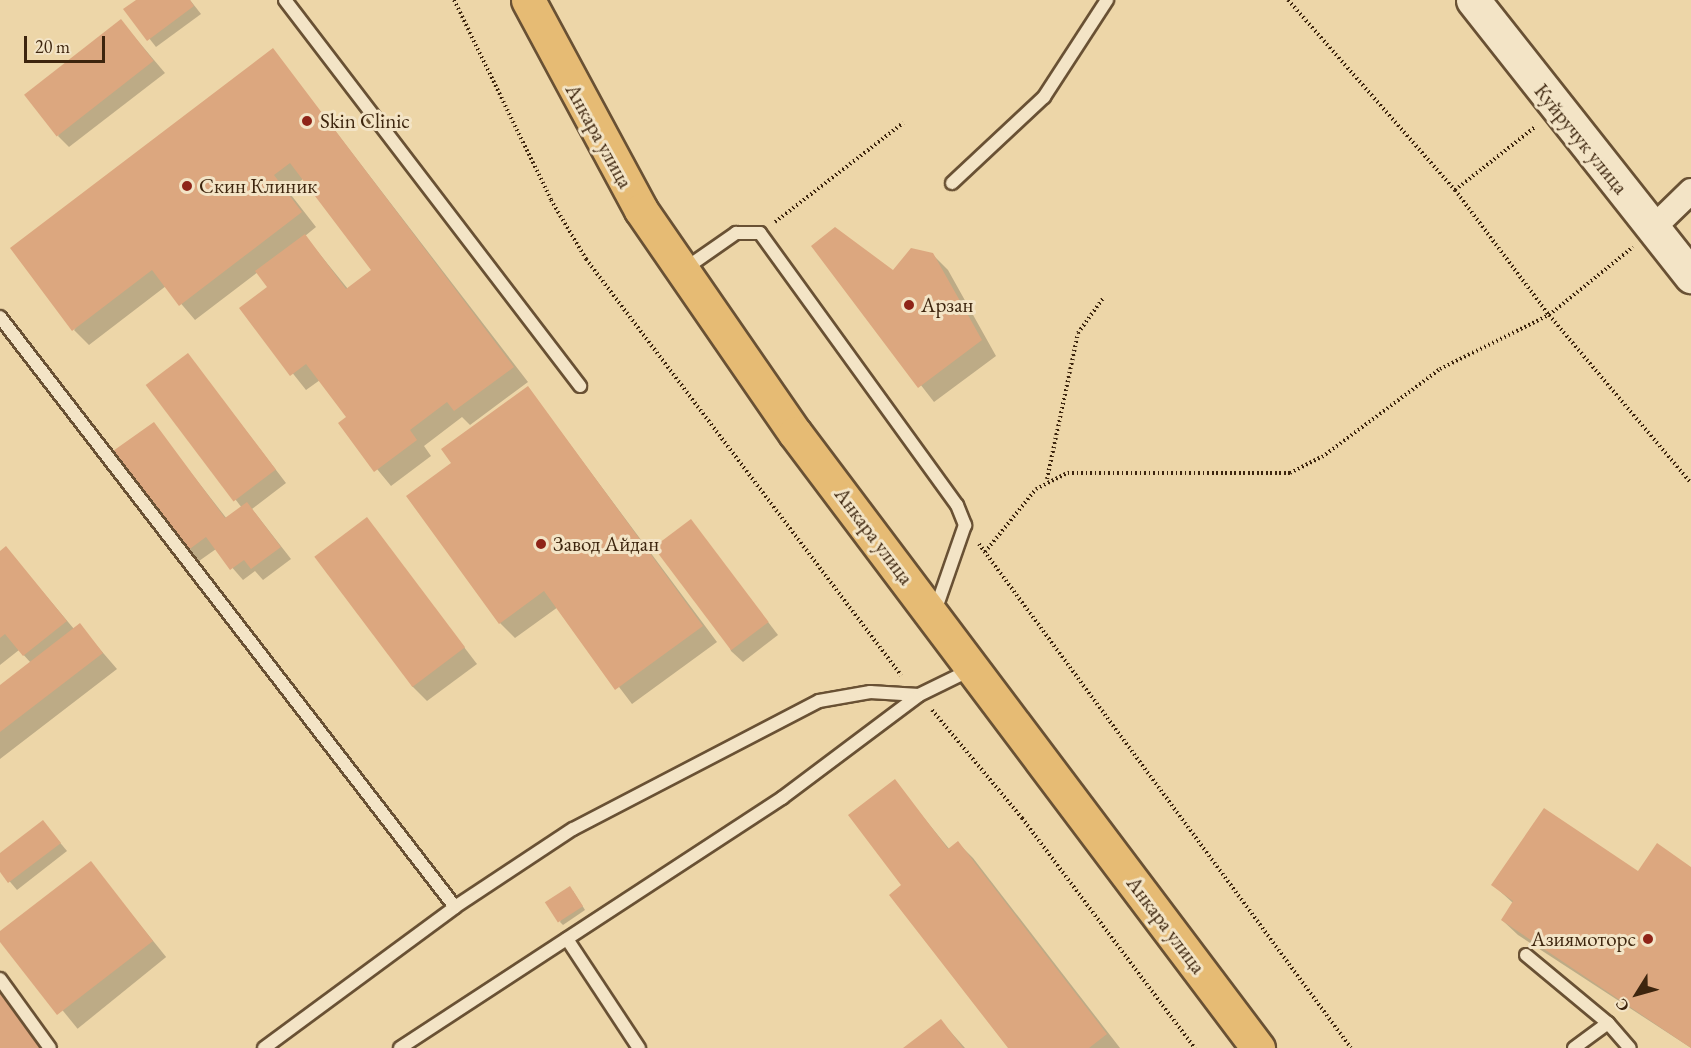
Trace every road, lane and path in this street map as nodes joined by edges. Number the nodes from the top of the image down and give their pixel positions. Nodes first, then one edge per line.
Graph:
1 (285, 0) edge
2 (454, 0) edge
3 (528, 0) edge
4 (1107, 0) edge
5 (1288, 0) edge
6 (1473, 0) edge
7 (1557, 110) junction
8 (903, 123) dead end
9 (952, 183) dead end
10 (1455, 190) junction
11 (1691, 191) edge
12 (1653, 228) junction
13 (760, 233) junction
14 (1611, 267) dead end
15 (683, 270) junction
16 (1691, 276) edge
17 (1104, 297) dead end
18 (1549, 315) junction
19 (0, 317) edge
20 (580, 386) dead end
21 (1047, 479) junction
22 (1691, 483) edge
23 (965, 525) junction
24 (985, 552) junction
25 (934, 615) junction
26 (973, 668) junction
27 (918, 695) junction
28 (454, 907) junction
29 (567, 939) junction
30 (1526, 955) dead end
31 (0, 979) edge
32 (1608, 1023) junction
33 (409, 1046) edge
34 (50, 1048) edge
35 (264, 1048) edge
36 (639, 1048) edge
37 (1195, 1048) edge
38 (1258, 1048) edge
39 (1351, 1048) edge
40 (1574, 1048) edge
41 (1630, 1048) edge

1 - 20 lane
2 - 27 path
3 - 15 main road, Анкара улица
4 - 9 lane
5 - 10 path
6 - 7 street, Куйручук улица
7 - 10 path
7 - 12 street, Куйручук улица
8 - 13 path
10 - 18 path
11 - 12 street
12 - 16 street, Куйручук улица
13 - 15 lane
13 - 23 lane
14 - 18 path
15 - 25 main road, Анкара улица
17 - 21 path
18 - 21 path
18 - 22 path
19 - 28 lane
21 - 24 path
23 - 24 path
23 - 25 lane
24 - 39 path
25 - 26 main road, Анкара улица
26 - 27 lane
26 - 38 main road, Анкара улица
27 - 28 lane
27 - 29 lane
27 - 37 path
28 - 35 lane
29 - 33 lane
29 - 36 lane
30 - 32 lane
31 - 34 lane
32 - 40 lane
32 - 41 lane

